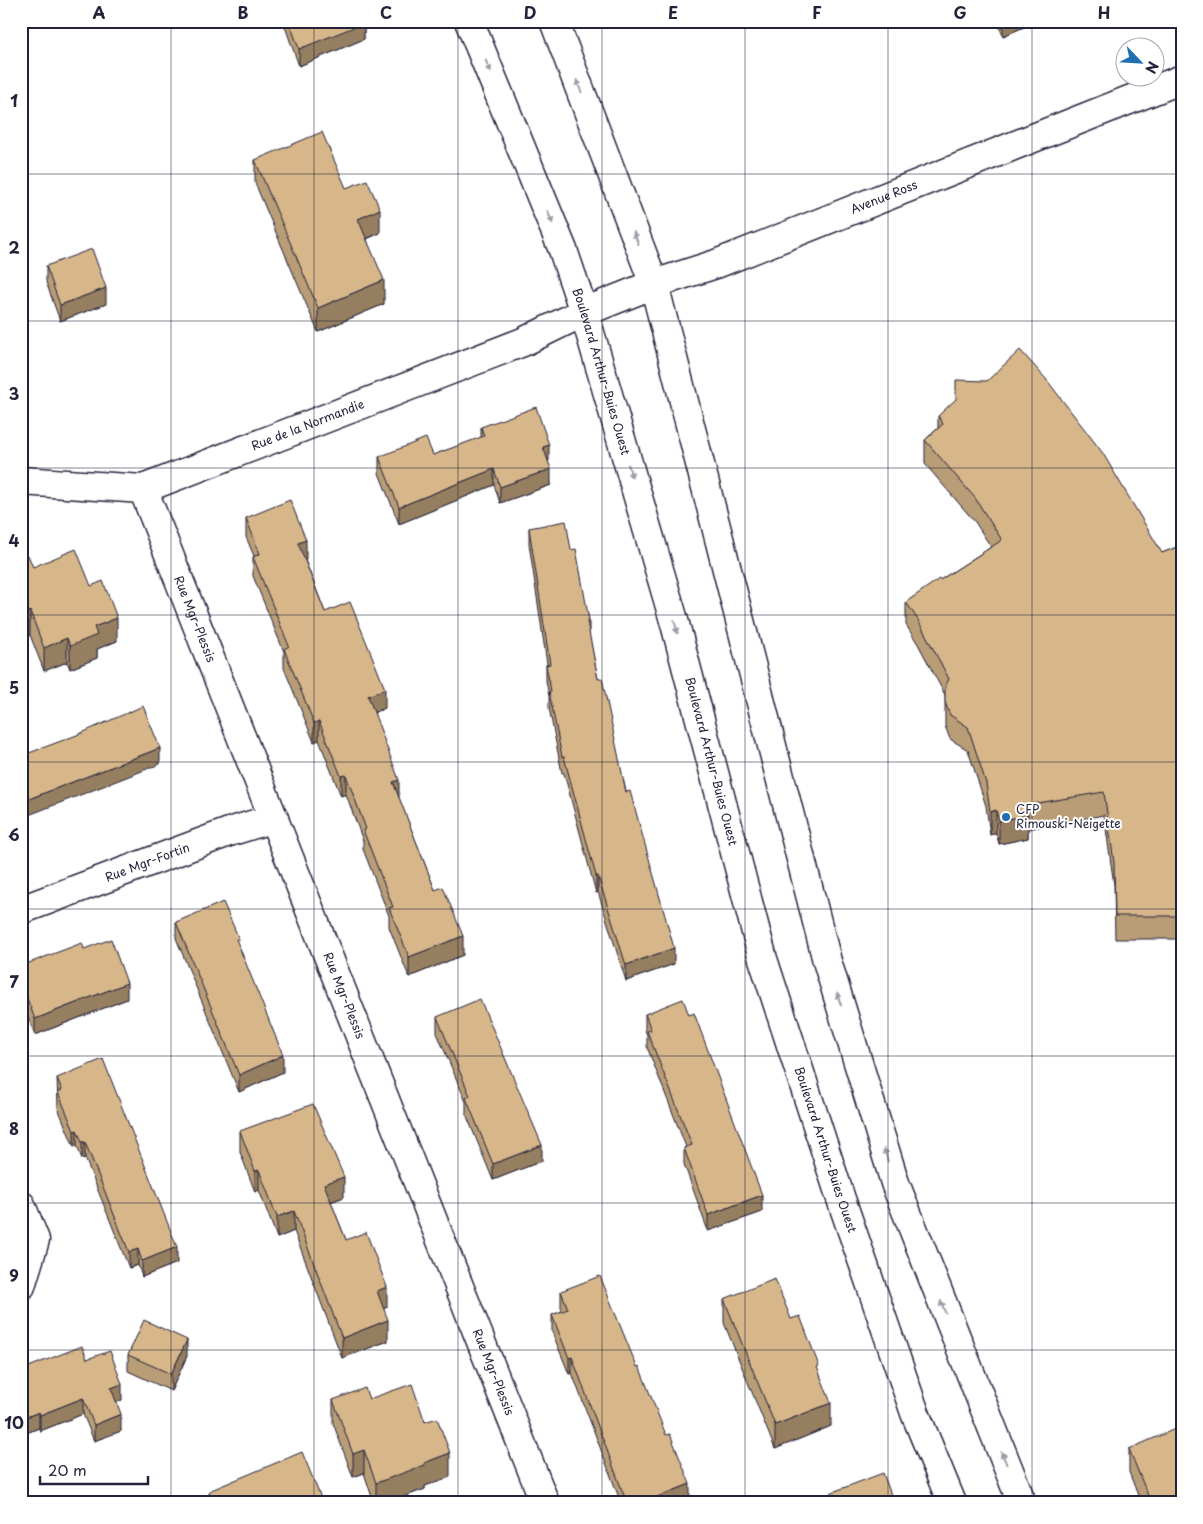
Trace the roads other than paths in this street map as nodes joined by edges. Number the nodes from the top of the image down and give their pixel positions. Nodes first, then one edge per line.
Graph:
1 (469, 21) edge
2 (554, 21) edge
3 (1182, 79) edge
4 (654, 284) junction
5 (584, 312) junction
6 (21, 481) edge
7 (143, 489) junction
8 (274, 818) junction
9 (21, 910) edge
10 (21, 1205) edge
11 (21, 1286) edge
12 (545, 1503) edge
13 (952, 1503) edge
14 (1022, 1503) edge

1 -> 5 street, Boulevard Arthur-Buies Ouest
4 -> 2 street
3 - 4 street, Avenue Ross
4 - 5 street, Avenue Ross
14 -> 4 street
5 - 7 street, Rue de la Normandie
5 -> 13 street, Boulevard Arthur-Buies Ouest
6 - 7 street, Rue de la Normandie
7 - 8 street, Rue Mgr-Plessis
8 - 9 street, Rue Mgr-Fortin
8 - 12 street, Rue Mgr-Plessis
10 - 11 street

